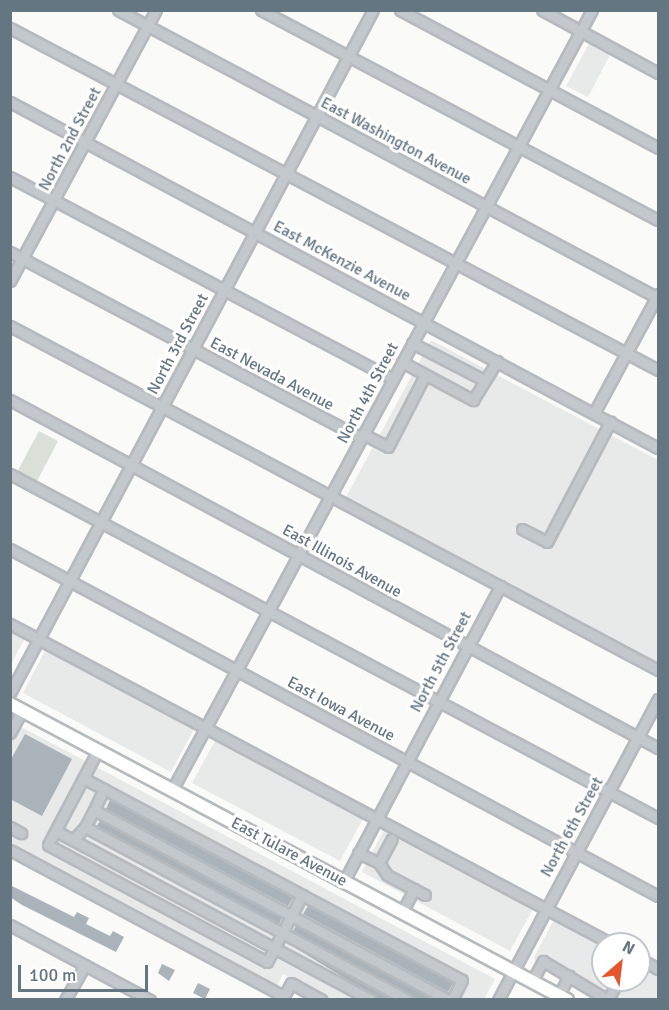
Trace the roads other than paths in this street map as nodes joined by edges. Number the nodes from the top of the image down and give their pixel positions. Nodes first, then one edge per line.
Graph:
1 (118, 10) edge
2 (156, 10) edge
3 (261, 10) edge
4 (373, 10) edge
5 (400, 10) edge
6 (542, 10) edge
7 (591, 10) edge
8 (148, 26) junction
9 (10, 28) edge
10 (580, 31) junction
11 (349, 55) junction
12 (658, 73) edge
13 (116, 84) junction
14 (549, 90) junction
15 (10, 102) edge
16 (317, 116) junction
17 (86, 142) junction
18 (519, 146) junction
19 (658, 148) edge
20 (286, 174) junction
21 (10, 177) edge
22 (54, 200) junction
23 (486, 206) junction
24 (658, 220) edge
25 (255, 232) junction
26 (10, 252) edge
27 (23, 258) junction
28 (457, 261) junction
29 (10, 281) edge
30 (224, 289) junction
31 (658, 296) edge
32 (424, 322) junction
33 (10, 326) edge
34 (412, 343) junction
35 (192, 349) junction
36 (626, 352) junction
37 (497, 361) junction
38 (402, 362) junction
39 (658, 370) edge
40 (425, 375) junction
41 (393, 379) junction
42 (483, 380) junction
43 (10, 400) edge
44 (163, 406) junction
45 (594, 413) junction
46 (610, 422) junction
47 (362, 436) junction
48 (658, 447) edge
49 (132, 464) junction
50 (10, 474) edge
51 (330, 496) junction
52 (101, 522) junction
53 (522, 529) dead end
54 (10, 549) edge
55 (298, 554) junction
56 (70, 580) junction
57 (500, 586) junction
58 (267, 612) junction
59 (10, 624) edge
60 (39, 639) junction
61 (468, 646) junction
62 (236, 670) junction
63 (658, 670) edge
64 (10, 693) edge
65 (658, 699) edge
66 (438, 701) junction
67 (10, 704) edge
68 (22, 710) junction
69 (205, 728) junction
70 (10, 733) edge
71 (638, 737) junction
72 (658, 748) edge
73 (98, 750) junction
74 (405, 760) junction
75 (83, 778) junction
76 (104, 789) junction
77 (172, 790) junction
78 (610, 791) junction
79 (94, 810) junction
80 (658, 818) edge
81 (376, 819) junction
82 (85, 826) junction
83 (10, 827) edge
84 (56, 831) junction
85 (21, 833) dead end
86 (392, 839) dead end
87 (73, 840) junction
88 (10, 850) edge
89 (576, 851) junction
90 (358, 853) junction
91 (379, 863) junction
92 (344, 881) junction
93 (414, 889) junction
94 (302, 895) junction
95 (425, 895) dead end
96 (658, 896) edge
97 (544, 908) junction
98 (402, 912) junction
99 (291, 916) junction
100 (10, 925) edge
101 (591, 933) edge
102 (282, 934) junction
103 (275, 948) junction
104 (85, 965) junction
105 (513, 971) junction
106 (569, 975) junction
107 (532, 981) junction
108 (563, 997) edge
109 (283, 998) edge
110 (609, 998) edge
111 (65, 999) edge
112 (150, 999) edge
113 (322, 999) edge
114 (370, 999) edge
115 (406, 999) edge
116 (451, 999) edge
117 (498, 999) edge

1 - 8 street, East Washington Avenue
2 - 8 street, North 2nd Street
3 - 11 street
4 - 11 street, North 3rd Street
5 - 14 street
6 - 10 street
7 - 10 street, North 4th Street
8 - 13 street, North 2nd Street
8 - 16 street, East Washington Avenue
9 - 13 street
10 - 12 street
10 - 14 street, North 4th Street
11 - 16 street, North 3rd Street
11 - 18 street
13 - 17 street, North 2nd Street
13 - 20 street
14 - 18 street, North 4th Street
14 - 19 street
15 - 17 street, East McKenzie Avenue
16 - 20 street, North 3rd Street
16 - 23 street, East Washington Avenue
17 - 22 street, North 2nd Street
17 - 25 street, East McKenzie Avenue
18 - 23 street, North 4th Street
18 - 24 street
20 - 25 street, North 3rd Street
20 - 28 street
21 - 22 street
22 - 27 street, North 2nd Street
22 - 30 street
23 - 28 street, North 4th Street
23 - 31 street, East Washington Avenue
25 - 30 street, North 3rd Street
25 - 32 street, East McKenzie Avenue
26 - 27 street, East Nevada Avenue
27 - 29 street, North 2nd Street
27 - 35 street, East Nevada Avenue
28 - 32 street, North 4th Street
28 - 36 street
30 - 35 street, North 3rd Street
30 - 41 street
31 - 36 street
32 - 34 street, North 4th Street
32 - 37 street, East McKenzie Avenue
33 - 44 street
34 - 38 street, North 4th Street
34 - 42 street
35 - 44 street, North 3rd Street
35 - 47 street, East Nevada Avenue
36 - 39 street
36 - 45 street
37 - 42 street
37 - 45 street, East McKenzie Avenue
38 - 40 street
38 - 41 street, North 4th Street
40 - 42 street
40 - 47 street, East Nevada Avenue
41 - 47 street, North 4th Street
43 - 49 street, East Illinois Avenue
44 - 49 street, North 3rd Street
44 - 51 street
45 - 46 street, East McKenzie Avenue
46 - 48 street, East McKenzie Avenue
46 - 53 street
47 - 51 street, North 4th Street
49 - 52 street, North 3rd Street
49 - 55 street, East Illinois Avenue
50 - 52 street
51 - 55 street, North 4th Street
51 - 57 street
52 - 56 street, North 3rd Street
52 - 58 street
54 - 56 street, East Iowa Avenue
55 - 58 street, North 4th Street
55 - 61 street, East Illinois Avenue
56 - 60 street, North 3rd Street
56 - 62 street, East Iowa Avenue
57 - 61 street, North 5th Street
57 - 63 street
58 - 62 street, North 4th Street
58 - 66 street
59 - 60 street
60 - 64 street, North 3rd Street
60 - 69 street
61 - 66 street, North 5th Street
61 - 71 street, East Illinois Avenue
62 - 69 street, North 4th Street
62 - 74 street, East Iowa Avenue
65 - 71 street, North 6th Street
66 - 74 street, North 5th Street
66 - 78 street
67 - 68 main road, East Tulare Avenue
68 - 70 street
68 - 73 main road, East Tulare Avenue
69 - 77 street, North 4th Street
69 - 81 street
71 - 72 street, East Illinois Avenue
71 - 78 street, North 6th Street
73 - 75 street
73 - 77 main road, East Tulare Avenue
74 - 81 street, North 5th Street
74 - 89 street, East Iowa Avenue
75 - 76 street
75 - 84 street
76 - 79 street
76 - 94 street
77 - 92 main road, East Tulare Avenue
78 - 80 street
78 - 89 street, North 6th Street
79 - 82 street
79 - 99 street
81 - 90 street, North 5th Street
81 - 97 street
82 - 87 street
82 - 102 street
83 - 85 street
84 - 87 street
84 - 103 street
86 - 91 street
87 - 103 street
88 - 109 street
89 - 96 street, East Iowa Avenue
89 - 97 street, North 6th Street
90 - 91 street
90 - 92 street, North 5th Street
91 - 93 street
92 - 98 main road, East Tulare Avenue
93 - 95 street
93 - 98 street
94 - 99 street
94 - 116 street
97 - 101 street
97 - 105 street, North 6th Street
98 - 105 main road, East Tulare Avenue
99 - 102 street
99 - 116 street
100 - 104 street
102 - 103 street
102 - 115 street
103 - 114 street
104 - 111 street
104 - 112 street
105 - 107 main road, East Tulare Avenue
105 - 117 street, North 6th Street
106 - 107 street
106 - 108 street
106 - 110 street
107 - 108 main road, East Tulare Avenue
109 - 113 street

